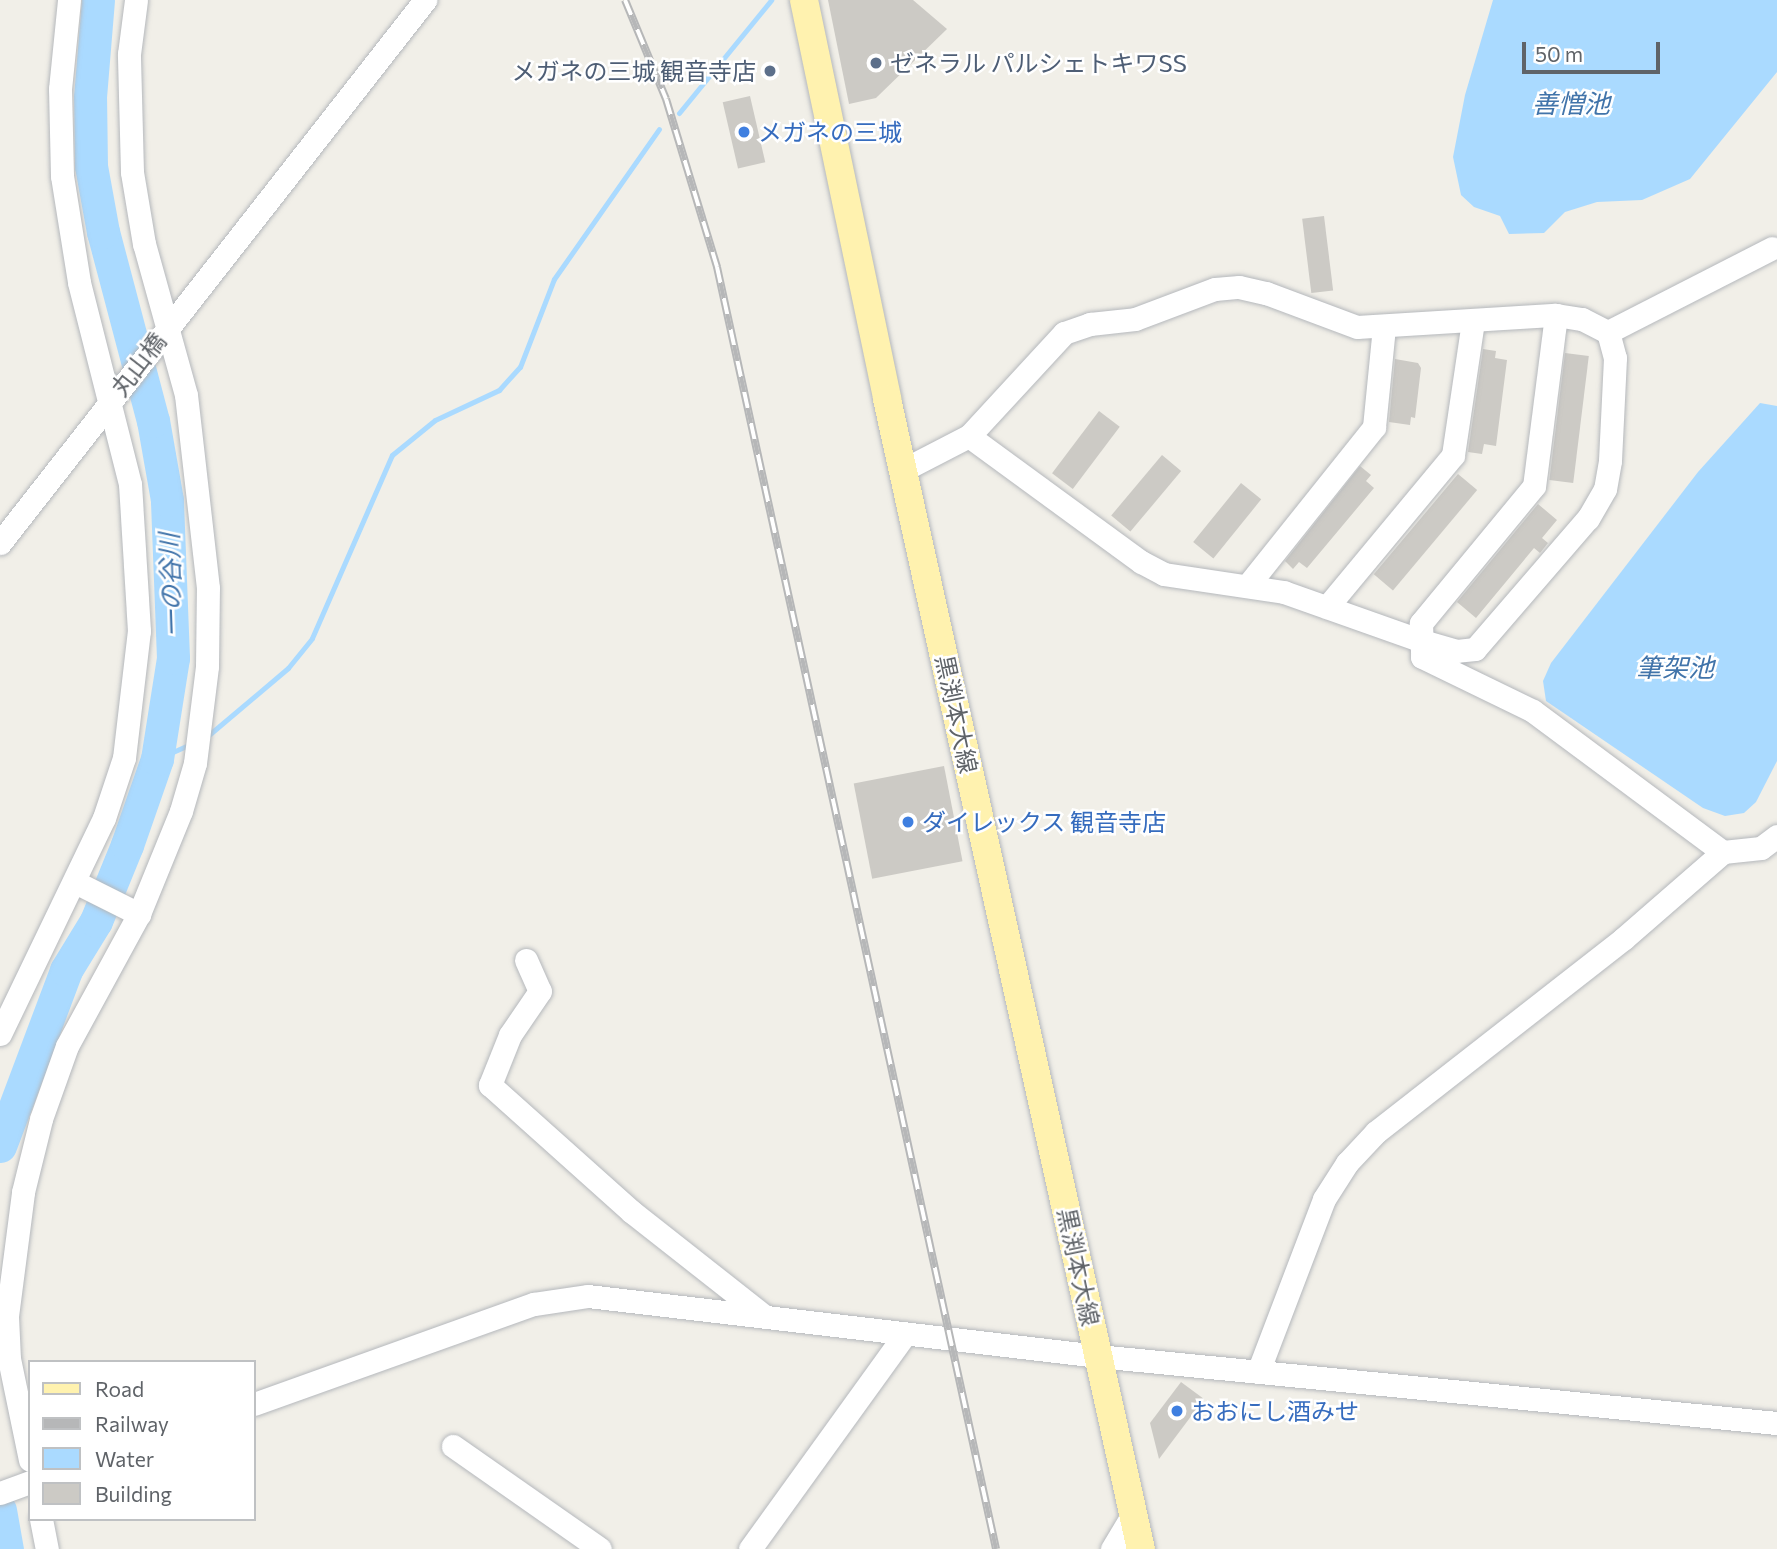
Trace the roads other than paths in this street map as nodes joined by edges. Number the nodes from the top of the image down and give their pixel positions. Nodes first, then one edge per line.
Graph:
1 (69, 0) edge
2 (136, 0) edge
3 (425, 0) edge
4 (804, 0) edge
5 (1772, 248) dead end
6 (1556, 315) junction
7 (1473, 321) junction
8 (168, 324) junction
9 (1384, 327) junction
10 (1608, 332) junction
11 (107, 403) junction
12 (969, 436) junction
13 (903, 470) junction
14 (0, 543) edge
15 (1248, 584) junction
16 (1327, 607) junction
17 (1422, 641) junction
18 (1777, 836) edge
19 (1723, 852) junction
20 (75, 883) junction
21 (139, 914) junction
22 (526, 960) dead end
23 (0, 1034) edge
24 (764, 1315) junction
25 (905, 1334) junction
26 (1098, 1356) junction
27 (1258, 1372) junction
28 (256, 1403) edge
29 (1777, 1423) edge
30 (453, 1446) dead end
31 (28, 1450) edge
32 (28, 1483) edge
33 (0, 1493) edge
34 (1133, 1514) junction
35 (41, 1521) edge
36 (47, 1549) edge
37 (600, 1549) edge
38 (750, 1549) edge
39 (1112, 1549) edge
40 (1141, 1549) edge

1 - 11 street
2 - 8 street
3 - 8 street, 丸山橋
4 - 13 main road, 黒渕本大線
5 - 10 street
6 - 7 street
6 - 10 street
6 - 17 street
7 - 9 street
7 - 16 street
8 - 11 street, 丸山橋
8 - 21 street
9 - 12 street
9 - 15 street
10 - 17 street
11 - 14 street, 丸山橋
11 - 20 street
12 - 13 street
12 - 15 street
13 - 26 main road, 黒渕本大線
15 - 16 street
16 - 17 street
17 - 19 street
18 - 19 street
19 - 27 street
20 - 21 street
20 - 23 street
21 - 31 street
22 - 24 street
24 - 25 street
24 - 28 street
25 - 26 street
25 - 38 street
26 - 27 street
26 - 34 main road, 黒渕本大線
27 - 29 street
30 - 37 street
32 - 33 street
34 - 39 street
34 - 40 main road, 黒渕本大線
35 - 36 street

